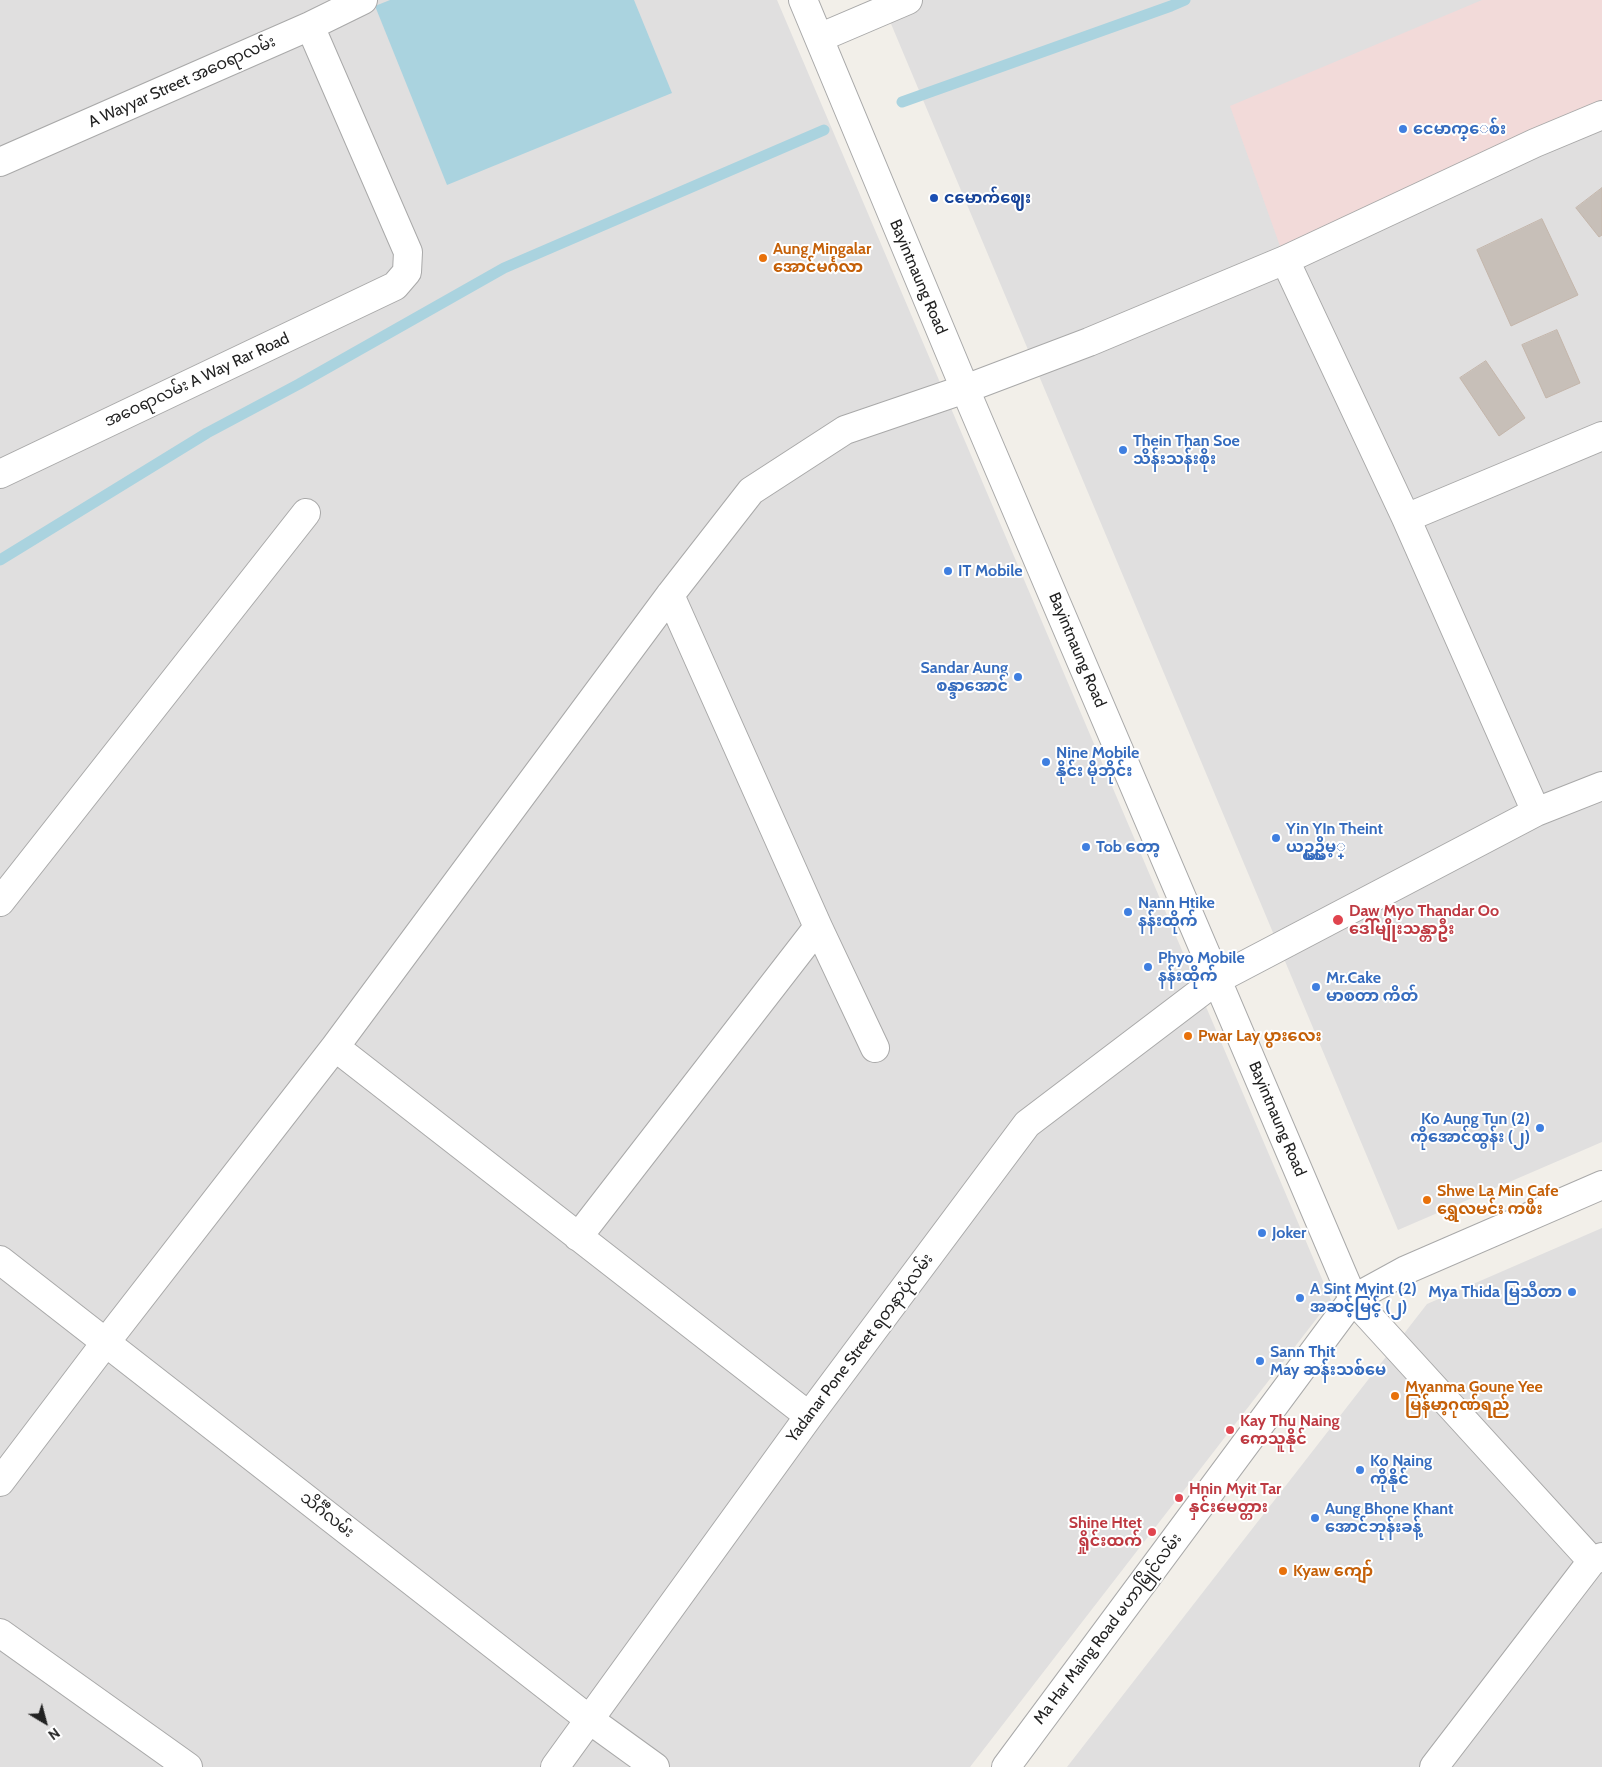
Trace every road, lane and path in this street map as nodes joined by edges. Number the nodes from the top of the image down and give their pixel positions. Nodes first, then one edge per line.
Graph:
1 (363, 0) edge
2 (803, 0) edge
3 (908, 0) edge
4 (310, 26) junction
5 (819, 38) junction
6 (1602, 115) edge
7 (0, 162) edge
8 (1285, 260) junction
9 (965, 389) junction
10 (1602, 436) edge
11 (0, 474) edge
12 (306, 513) dead end
13 (1406, 518) junction
14 (670, 595) junction
15 (1602, 786) edge
16 (1536, 812) junction
17 (0, 902) edge
18 (818, 927) junction
19 (1218, 979) junction
20 (335, 1047) junction
21 (875, 1048) dead end
22 (1602, 1185) edge
23 (578, 1237) junction
24 (0, 1260) edge
25 (1353, 1299) junction
26 (106, 1342) junction
27 (809, 1416) junction
28 (0, 1482) edge
29 (1597, 1559) edge
30 (0, 1633) edge
31 (590, 1720) junction
32 (175, 1763) edge
33 (555, 1767) edge
34 (655, 1767) edge
35 (1006, 1767) edge
36 (1434, 1767) edge

1 - 4 street, A Wayyar Street အဝေရာလမ်း
2 - 5 street, Bayintnaung Road
3 - 5 street
4 - 7 street, A Wayyar Street အဝေရာလမ်း
4 - 11 street, အဝေရာလမ်း A Way Rar Road
5 - 9 street, Bayintnaung Road
6 - 8 street
8 - 9 street
8 - 13 street
9 - 14 street
9 - 19 street, Bayintnaung Road
10 - 13 street
12 - 17 street
13 - 16 street
14 - 18 street
14 - 20 street
15 - 16 street, Yadanar Pone Street ရတနာပုံလမ်း
16 - 19 street, Yadanar Pone Street ရတနာပုံလမ်း
18 - 21 street
18 - 23 street
19 - 25 street, Bayintnaung Road
19 - 27 street, Yadanar Pone Street ရတနာပုံလမ်း
20 - 23 street
20 - 26 street
22 - 25 street
23 - 27 street
24 - 26 street, သိင်္ဂီလမ်း
25 - 29 street, Bayintnaung Road
25 - 35 street, Ma Har Maing Road မဟာမြိုင်လမ်း
26 - 28 street
26 - 31 street, သိင်္ဂီလမ်း
27 - 31 street, Yadanar Pone Street ရတနာပုံလမ်း
29 - 36 street
30 - 32 street
31 - 33 street, Yadanar Pone Street ရတနာပုံလမ်း
31 - 34 street, သိင်္ဂီလမ်း

